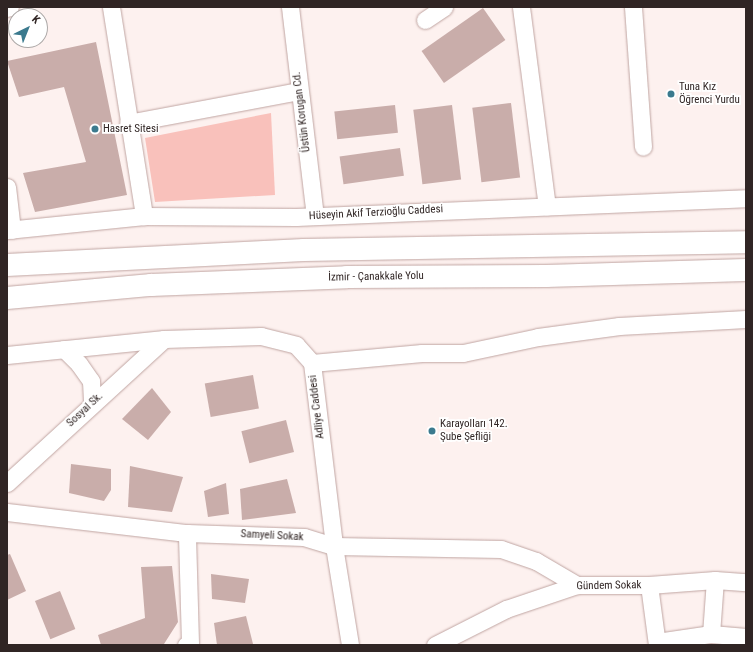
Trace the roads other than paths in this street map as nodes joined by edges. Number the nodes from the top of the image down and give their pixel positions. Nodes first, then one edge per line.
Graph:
1 (111, 7) edge
2 (290, 7) edge
3 (444, 7) edge
4 (521, 7) edge
5 (633, 7) edge
6 (425, 20) dead end
7 (299, 91) junction
8 (128, 123) junction
9 (643, 148) dead end
10 (7, 187) edge
11 (746, 198) edge
12 (547, 206) junction
13 (144, 216) junction
14 (315, 216) junction
15 (10, 230) edge
16 (746, 242) edge
17 (7, 265) edge
18 (746, 270) edge
19 (7, 298) edge
20 (746, 319) edge
21 (164, 339) junction
22 (64, 349) junction
23 (7, 355) edge
24 (312, 364) junction
25 (92, 403) junction
26 (7, 483) edge
27 (7, 512) edge
28 (187, 533) junction
29 (334, 546) junction
30 (715, 580) junction
31 (746, 582) edge
32 (577, 585) junction
33 (649, 586) junction
34 (710, 634) junction
35 (746, 637) edge
36 (657, 644) edge
37 (186, 645) edge
38 (350, 645) edge
39 (435, 645) edge

1 - 8 street
2 - 7 street, Üstün Korugan Cd.
3 - 6 street
4 - 12 street
5 - 9 street
7 - 8 street
7 - 14 street, Üstün Korugan Cd.
8 - 13 street
10 - 15 street
11 - 12 street, Hüseyin Akif Terzioğlu Caddesi
12 - 14 street, Hüseyin Akif Terzioğlu Caddesi
13 - 14 street, Hüseyin Akif Terzioğlu Caddesi
13 - 15 street, Hüseyin Akif Terzioğlu Caddesi
16 - 17 highway
18 - 19 highway, İzmir - Çanakkale Yolu
20 - 24 street
21 - 22 street, Adliye Caddesi
21 - 24 street, Adliye Caddesi
21 - 25 street, Sosyal Sk.
22 - 23 street, Adliye Caddesi
22 - 25 street
24 - 29 street, Adliye Caddesi
25 - 26 street, Sosyal Sk.
27 - 28 street, Samyeli Sokak
28 - 29 street, Samyeli Sokak
28 - 37 street
29 - 32 street, Samyeli Sokak
29 - 38 street, Adliye Caddesi
30 - 31 street, Gündem Sokak
30 - 33 street, Gündem Sokak
30 - 34 street
32 - 33 street, Gündem Sokak
32 - 39 street, Gündem Sokak
33 - 36 street
34 - 35 street
34 - 36 street

